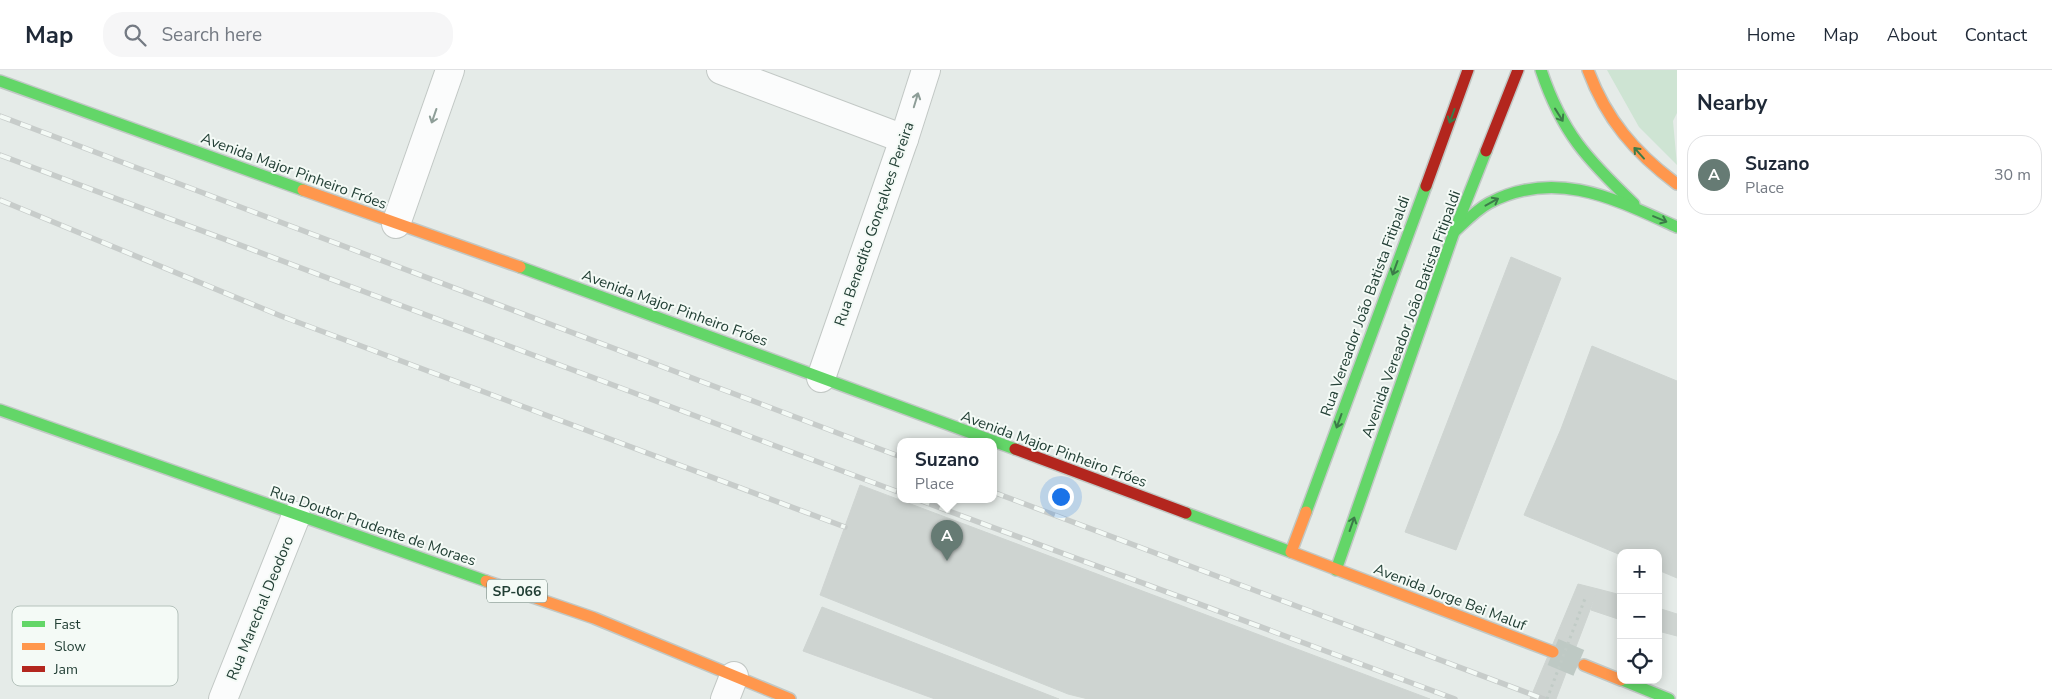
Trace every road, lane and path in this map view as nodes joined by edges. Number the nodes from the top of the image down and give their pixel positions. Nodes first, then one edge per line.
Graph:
1 (450, 70) edge
2 (721, 70) edge
3 (926, 70) edge
4 (1518, 70) edge
5 (1541, 70) edge
6 (1588, 70) edge
7 (1465, 74) edge
8 (0, 81) edge
9 (904, 139) junction
10 (1677, 184) edge
11 (1642, 212) junction
12 (396, 224) junction
13 (1677, 227) edge
14 (1454, 232) junction
15 (821, 378) junction
16 (0, 410) edge
17 (983, 438) edge
18 (997, 443) edge
19 (296, 516) junction
20 (1291, 552) junction
21 (1336, 570) junction
22 (1586, 596) dead end
23 (1552, 652) tunnel mouth
24 (1584, 665) tunnel mouth
25 (1617, 678) edge
26 (1631, 684) edge
27 (730, 687) edge
28 (223, 699) edge
29 (790, 699) edge
30 (1547, 699) edge
31 (1669, 699) edge

1 -> 12 street
2 - 9 street
9 -> 3 street, Rua Benedito Gonçalves Pereira
4 - 14 main road, Avenida Vereador João Batista Fitipaldi
5 -> 11 main road
10 -> 6 main road
7 -> 20 main road, Rua Vereador João Batista Fitipaldi
8 - 12 main road, Avenida Major Pinheiro Fróes
9 - 15 street, Rua Benedito Gonçalves Pereira
11 -> 13 main road
14 -> 11 main road
12 - 15 main road, Avenida Major Pinheiro Fróes
21 -> 14 main road, Avenida Vereador João Batista Fitipaldi
15 - 17 main road, Avenida Major Pinheiro Fróes
16 - 19 main road, Rua Doutor Prudente de Moraes / SP-066
18 - 20 main road, Avenida Major Pinheiro Fróes
19 - 27 main road, Rua Doutor Prudente de Moraes / SP-066
19 - 28 street, Rua Marechal Deodoro
20 - 21 main road, Avenida Major Pinheiro Fróes
21 - 23 main road, Avenida Jorge Bei Maluf
22 - 30 path, bridge
24 - 25 main road
26 - 31 main road
27 - 29 main road, Rua Doutor Prudente de Moraes / SP-066

